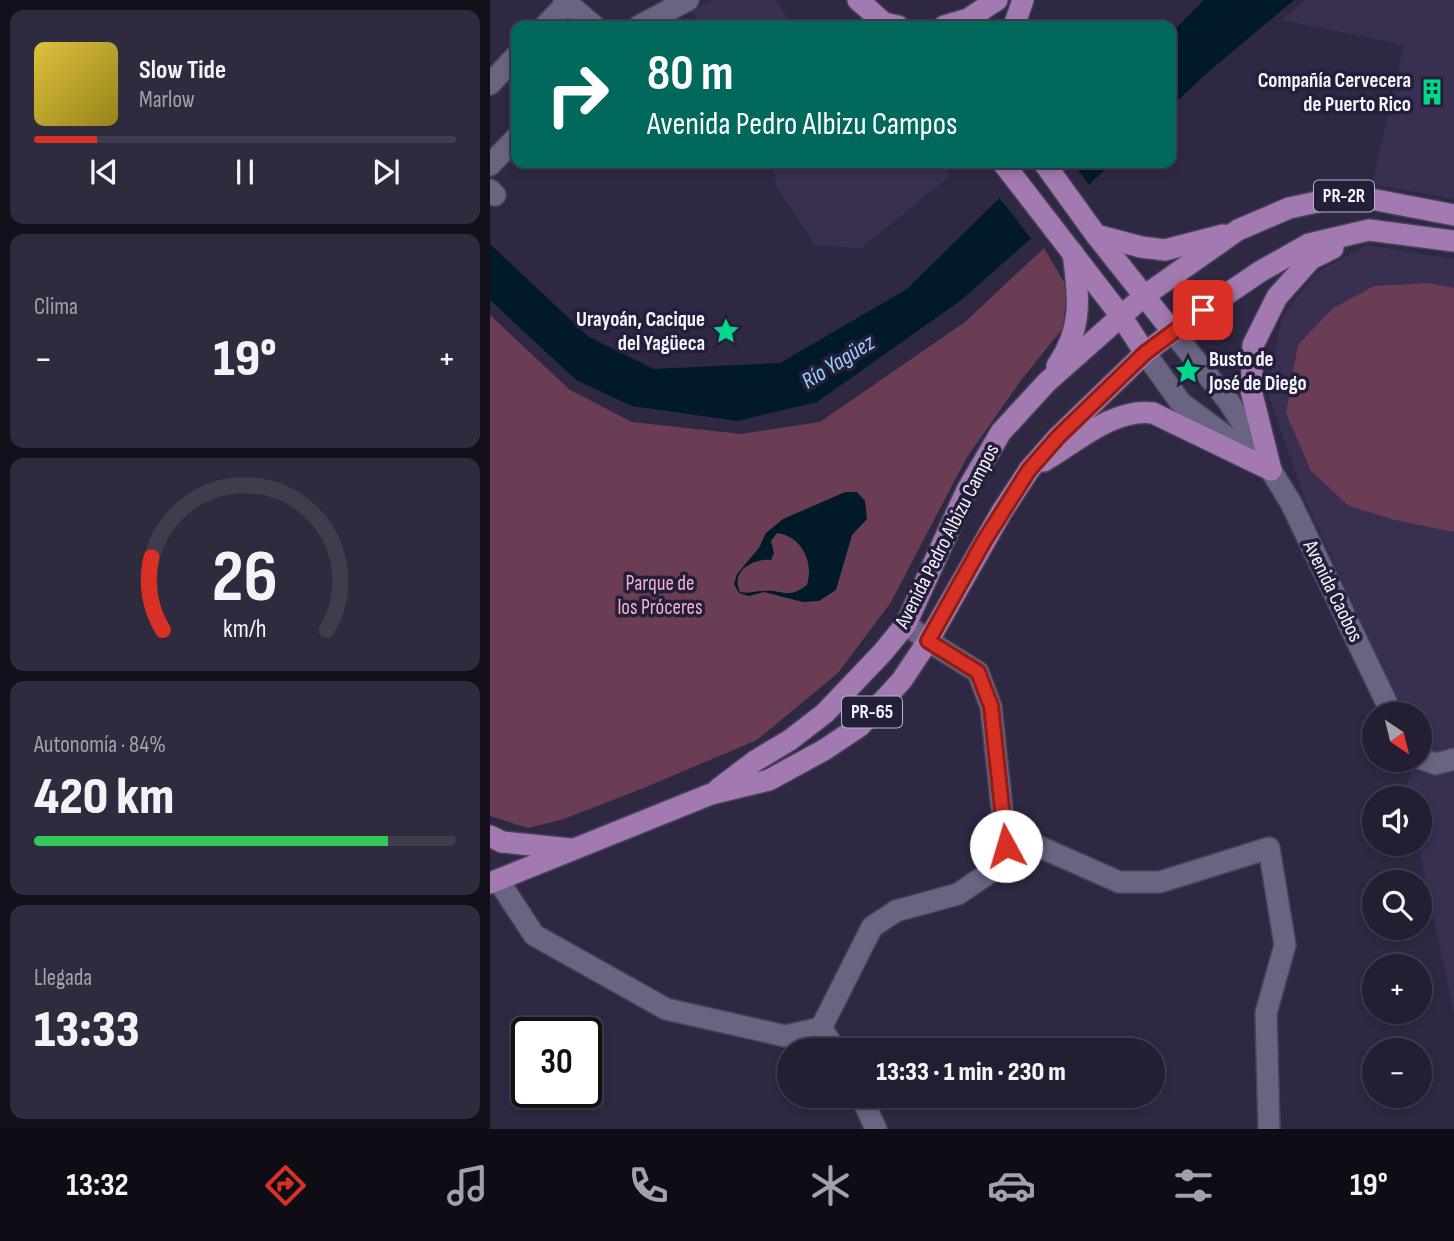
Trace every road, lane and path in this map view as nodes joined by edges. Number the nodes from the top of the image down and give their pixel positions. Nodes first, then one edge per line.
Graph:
1 (688, 0) edge
2 (856, 0) edge
3 (997, 0) edge
4 (1023, 0) edge
5 (565, 1) edge
6 (549, 21) edge
7 (588, 21) edge
8 (648, 21) edge
9 (866, 21) edge
10 (882, 21) edge
11 (961, 21) edge
12 (1016, 21) edge
13 (511, 61) edge
14 (490, 83) edge
15 (511, 143) edge
16 (490, 165) edge
17 (1007, 168) edge
18 (1048, 168) edge
19 (1454, 215) edge
20 (1238, 230) junction
21 (1369, 230) junction
22 (1096, 235) junction
23 (1454, 241) edge
24 (1073, 251) junction
25 (1144, 296) junction
26 (1121, 316) junction
27 (1172, 331) junction
28 (1145, 353) junction
29 (1046, 382) junction
30 (1029, 470) junction
31 (1271, 470) junction
32 (906, 624) junction
33 (928, 641) junction
34 (1386, 702) edge
35 (1454, 760) edge
36 (1432, 763) edge
37 (711, 794) junction
38 (490, 836) edge
39 (1006, 846) junction
40 (573, 849) junction
41 (494, 881) edge
42 (821, 1028) junction
43 (828, 1038) edge
44 (866, 1108) edge
45 (876, 1129) edge
46 (1269, 1129) edge

1 - 8 street
2 - 9 main road
2 - 10 main road
3 - 11 main road
4 - 12 main road
5 - 6 street
5 - 7 street
13 - 14 street
15 - 16 street
17 - 24 main road
18 - 22 main road
19 - 20 main road, PR-2R
20 - 22 main road
20 - 25 main road, PR-2R
21 - 23 main road, PR-2R
21 - 27 main road, PR-2R
21 - 31 main road
22 - 25 main road
24 - 26 main road
24 - 29 main road
25 - 26 main road, Avenida Pedro Albizu Campos / PR-65
25 - 27 main road
26 - 28 main road
26 - 29 main road, Avenida Pedro Albizu Campos / PR-65
27 - 28 main road, Avenida Pedro Albizu Campos / PR-65
27 - 31 street, Avenida Caobos
28 - 30 main road, Avenida Pedro Albizu Campos / PR-65
28 - 31 street, Avenida Caobos
29 - 32 main road, Avenida Pedro Albizu Campos / PR-65
30 - 31 main road
30 - 33 main road, Avenida Pedro Albizu Campos / PR-65
31 - 34 street, Avenida Caobos
32 - 33 street
32 - 37 main road, Avenida Pedro Albizu Campos / PR-65
33 - 37 main road, Avenida Pedro Albizu Campos / PR-65
33 - 39 street
35 - 36 street
37 - 40 main road, Avenida Pedro Albizu Campos / PR-65
38 - 40 main road
39 - 42 street
39 - 46 street
40 - 41 main road, Avenida Pedro Albizu Campos / PR-65
41 - 42 street
42 - 43 street
44 - 45 street

